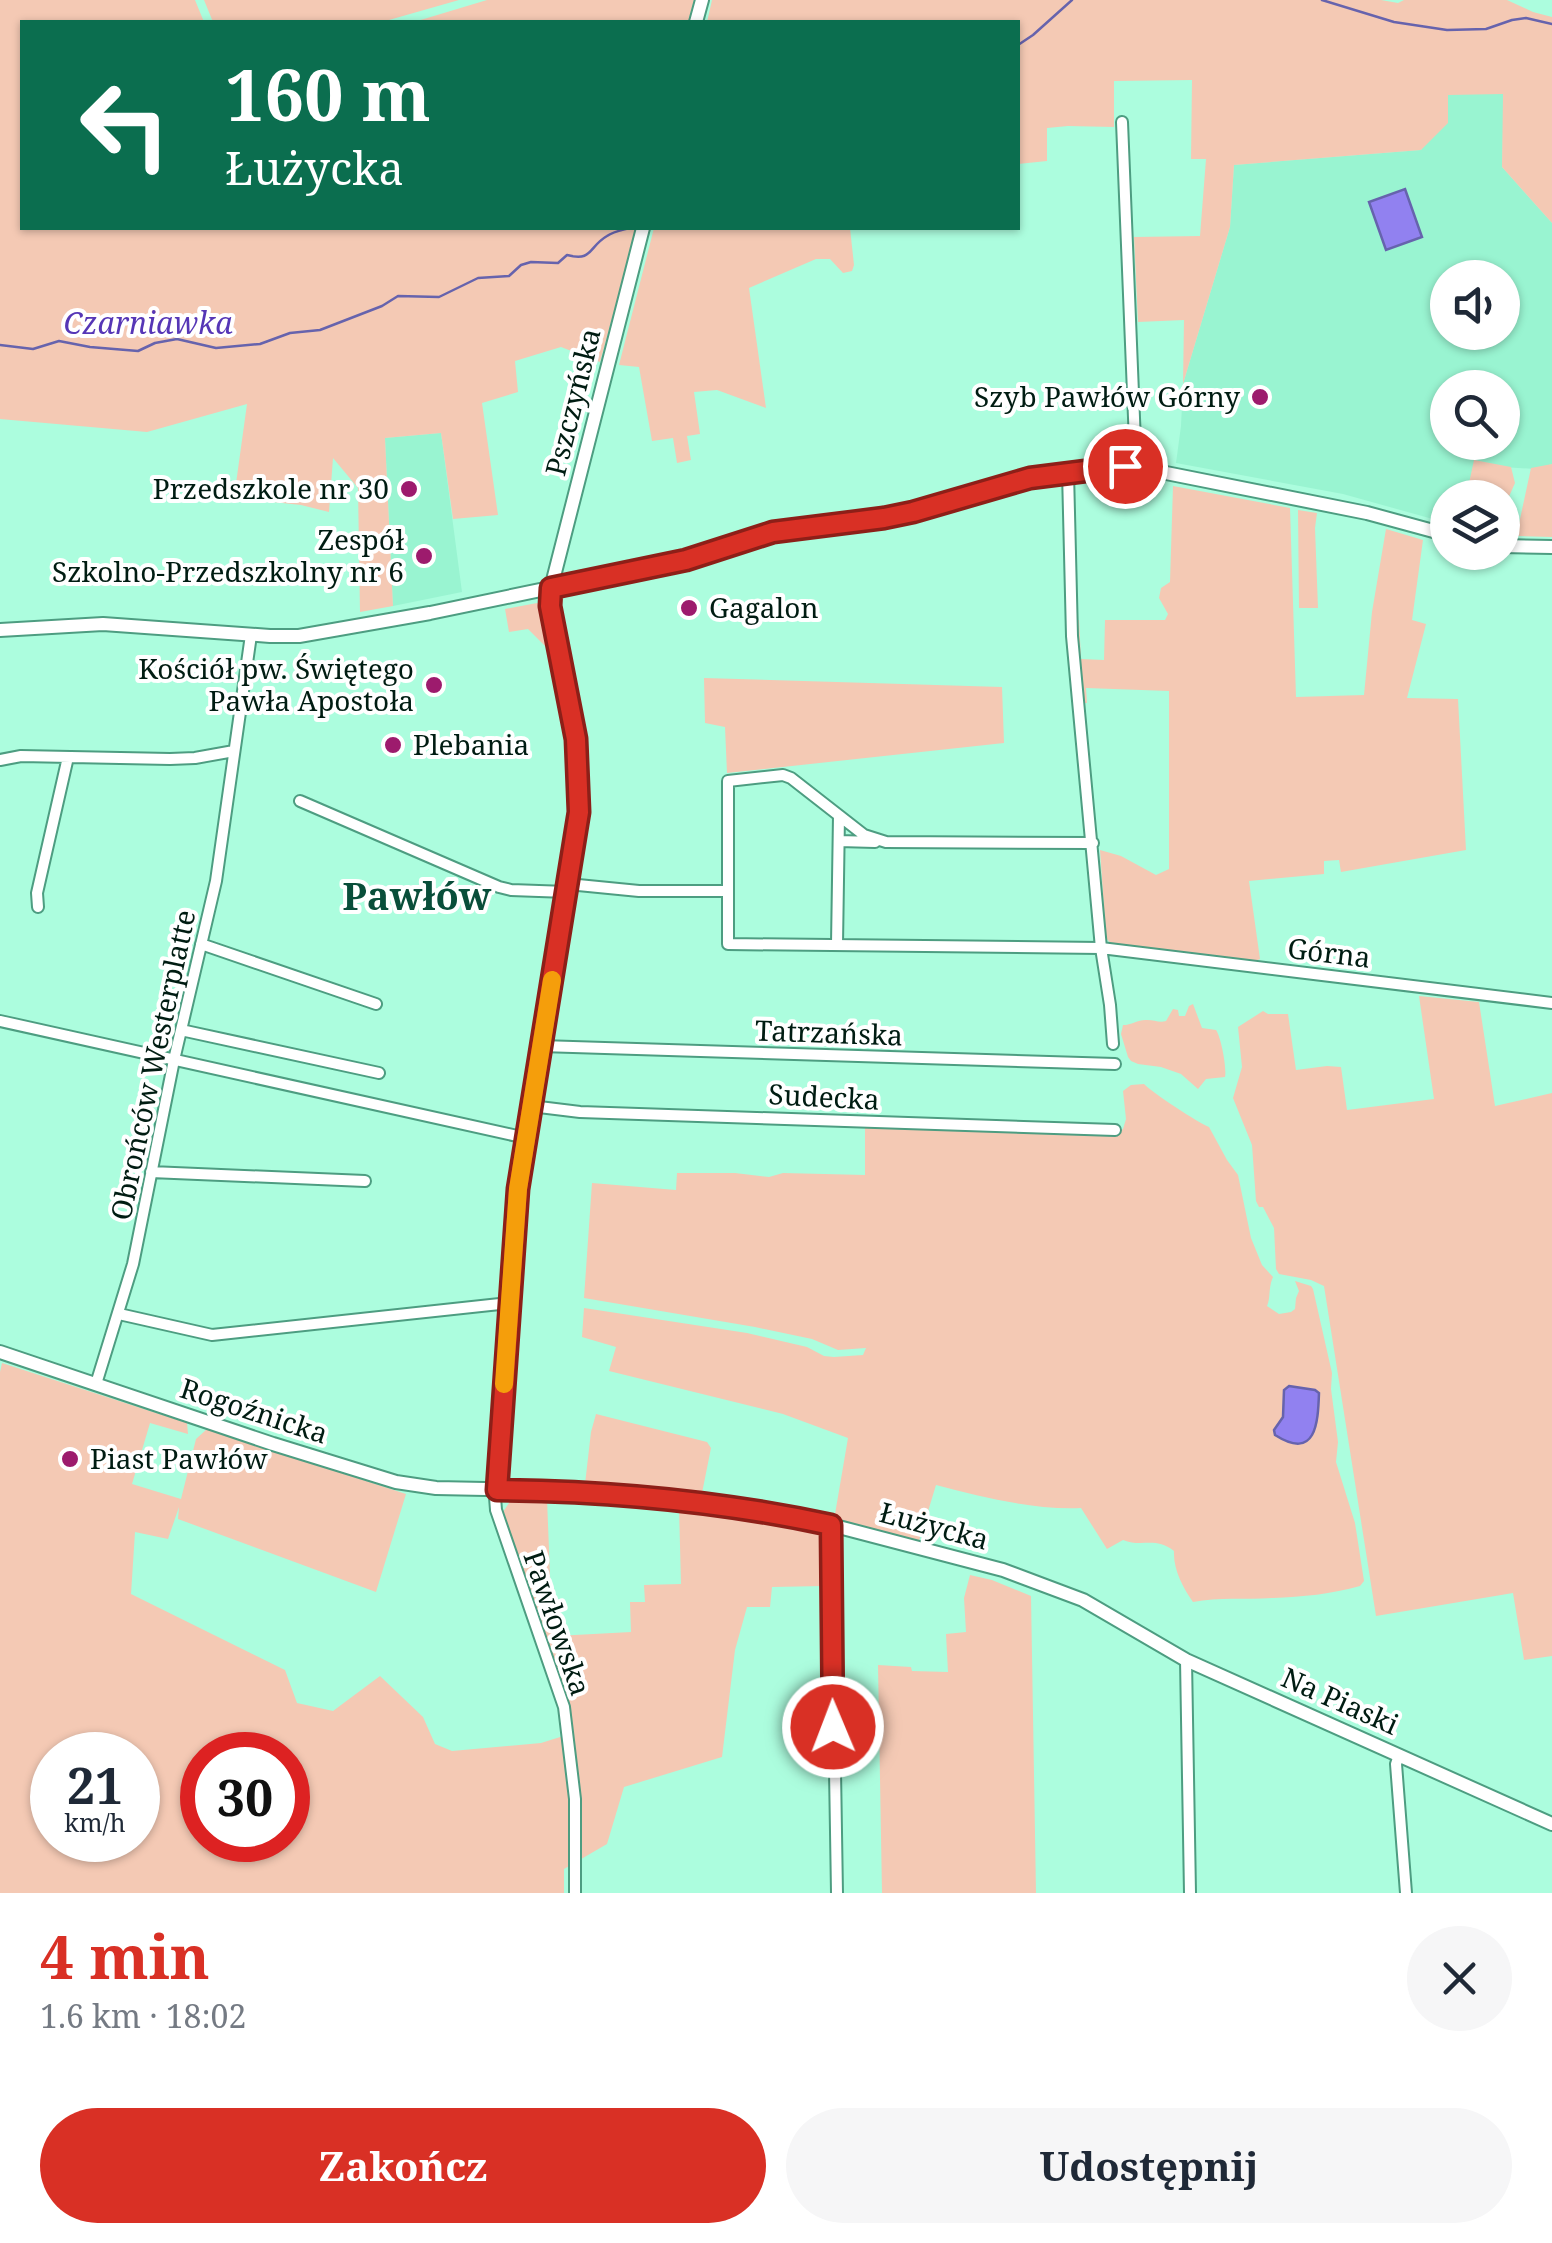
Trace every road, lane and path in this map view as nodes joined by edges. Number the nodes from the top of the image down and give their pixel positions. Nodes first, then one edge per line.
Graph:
1 (1122, 122) dead end
2 (642, 230) edge
3 (1136, 467) junction
4 (1068, 472) junction
5 (1430, 530) edge
6 (1520, 546) edge
7 (1552, 547) edge
8 (551, 588) junction
9 (0, 630) edge
10 (251, 635) junction
11 (234, 751) junction
12 (68, 757) junction
13 (0, 760) edge
14 (300, 801) dead end
15 (839, 816) junction
16 (839, 841) junction
17 (886, 842) junction
18 (1093, 842) junction
19 (568, 888) junction
20 (728, 891) junction
21 (38, 907) dead end
22 (201, 944) junction
23 (838, 944) junction
24 (1101, 948) junction
25 (1552, 1003) edge
26 (376, 1004) dead end
27 (0, 1021) edge
28 (181, 1030) junction
29 (1113, 1044) dead end
30 (541, 1046) junction
31 (174, 1060) junction
32 (1115, 1064) dead end
33 (379, 1073) dead end
34 (531, 1106) junction
35 (1114, 1130) dead end
36 (526, 1138) junction
37 (151, 1172) junction
38 (365, 1181) dead end
39 (509, 1304) junction
40 (118, 1314) junction
41 (0, 1352) edge
42 (96, 1384) junction
43 (497, 1490) junction
44 (831, 1525) junction
45 (1112, 1616) joint
46 (1186, 1660) junction
47 (1399, 1755) junction
48 (1552, 1824) edge
49 (575, 1893) edge
50 (837, 1893) edge
51 (1190, 1893) edge
52 (1406, 1893) edge

1 - 3 street
2 - 8 street, Pszczyńska
3 - 4 street
3 - 5 street
4 - 8 street
4 - 18 street
6 - 7 street
8 - 10 street
8 - 19 street, Pawłowska
9 - 10 street
10 - 11 street, Obrońców Westerplatte
11 - 12 street
11 - 22 street, Obrońców Westerplatte
12 - 13 street
12 - 21 street
14 - 19 street
15 - 16 street
15 - 17 street
15 - 20 street
16 - 17 street
16 - 23 street
17 - 18 street
18 - 24 street
19 - 20 street
19 - 30 street, Pawłowska
20 - 23 street, Górna
22 - 26 street
22 - 28 street, Obrońców Westerplatte
23 - 24 street, Górna
24 - 25 street, Górna
24 - 29 street
27 - 31 street
28 - 31 street, Obrońców Westerplatte
28 - 33 street
30 - 32 street, Tatrzańska
30 - 34 street, Pawłowska
31 - 36 street
31 - 37 street, Obrońców Westerplatte
34 - 35 street, Sudecka
34 - 36 street, Pawłowska
36 - 39 street, Pawłowska
37 - 38 street
37 - 40 street, Obrońców Westerplatte
39 - 40 street
39 - 43 street, Pawłowska
40 - 42 street, Obrońców Westerplatte
41 - 42 street, Rogoźnicka
42 - 43 street, Rogoźnicka
43 - 44 street, Łużycka
43 - 49 street, Pawłowska
44 - 45 street, Łużycka
44 - 50 street
45 - 46 street, Na Piaski
46 - 47 street, Na Piaski
46 - 51 street
47 - 48 street, Na Piaski
47 - 52 street

